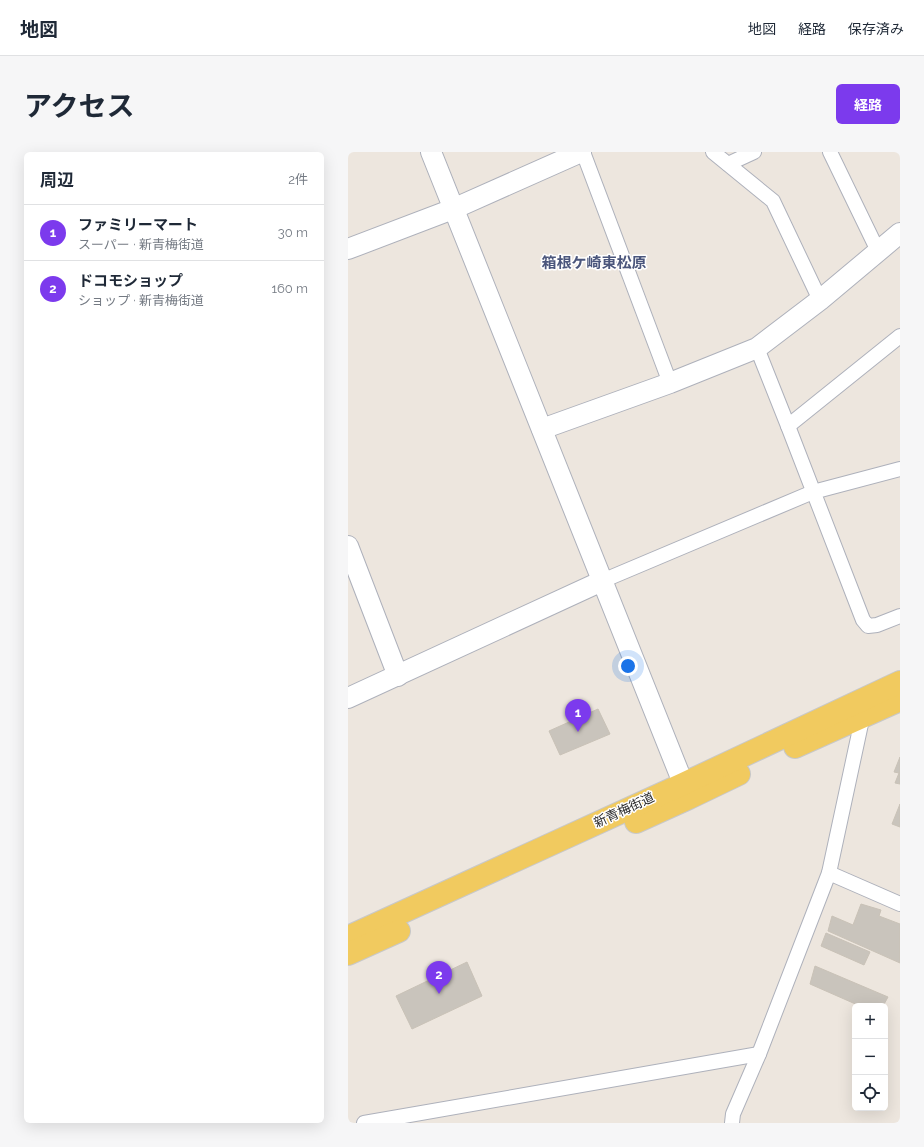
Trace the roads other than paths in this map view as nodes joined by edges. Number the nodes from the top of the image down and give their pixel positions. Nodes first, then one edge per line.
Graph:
1 (431, 152) edge
2 (582, 152) edge
3 (713, 152) edge
4 (754, 152) edge
5 (830, 152) edge
6 (728, 164) junction
7 (453, 208) junction
8 (900, 233) edge
9 (348, 249) edge
10 (878, 251) junction
11 (820, 300) junction
12 (900, 336) edge
13 (756, 348) junction
14 (670, 383) junction
15 (788, 426) junction
16 (542, 429) junction
17 (900, 468) edge
18 (813, 492) junction
19 (348, 546) edge
20 (602, 581) junction
21 (900, 616) edge
22 (398, 676) junction
23 (900, 682) edge
24 (348, 698) edge
25 (900, 700) edge
26 (859, 710) junction
27 (686, 791) junction
28 (829, 873) junction
29 (900, 904) edge
30 (348, 937) edge
31 (348, 954) edge
32 (759, 1054) junction
33 (400, 1120) edge
34 (364, 1123) edge
35 (732, 1123) edge

1 - 7 street
2 - 7 street
2 - 14 street
3 - 6 street
4 - 6 street
5 - 10 street
6 - 11 street
7 - 9 street
7 - 16 street
8 - 10 street
10 - 11 street
11 - 13 street
12 - 15 street
13 - 14 street
13 - 15 street
14 - 16 street
15 - 18 street
16 - 20 street
17 - 18 street
18 - 20 street
18 - 21 street
19 - 22 street
20 - 22 street
20 - 27 street
22 - 24 street
23 - 26 main road, 新青梅街道
25 - 26 main road, 新青梅街道
26 - 27 main road, 新青梅街道
26 - 28 street
27 - 30 main road, 新青梅街道
27 - 31 main road, 新青梅街道
28 - 29 street
28 - 32 street
32 - 33 street
32 - 35 street
33 - 34 street

